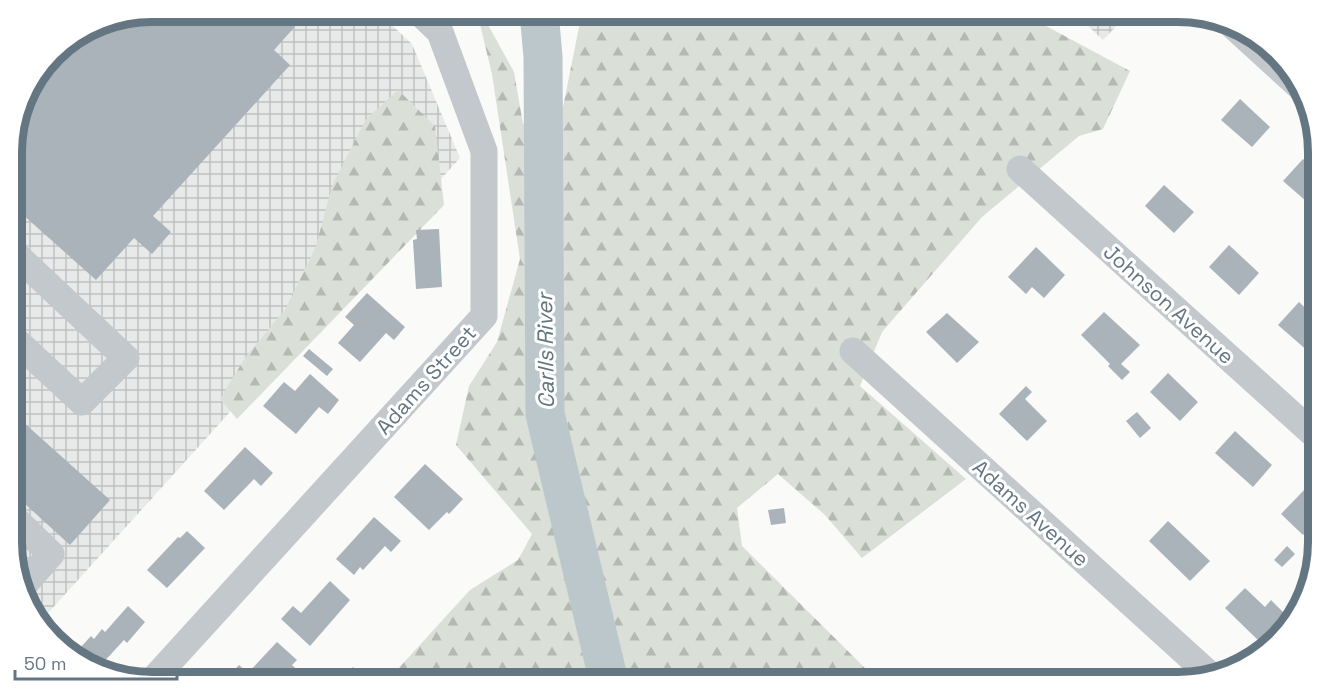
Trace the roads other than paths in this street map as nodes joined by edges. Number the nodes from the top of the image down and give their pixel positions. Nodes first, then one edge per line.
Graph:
1 (430, 22) edge
2 (1020, 169) dead end
3 (23, 261) edge
4 (22, 347) edge
5 (854, 351) dead end
6 (1308, 429) edge
7 (22, 526) edge
8 (28, 580) edge
9 (1204, 669) edge
10 (160, 672) edge

1 - 10 street, Adams Street
2 - 6 street, Johnson Avenue
3 - 4 street
5 - 9 street, Adams Avenue
7 - 8 street

